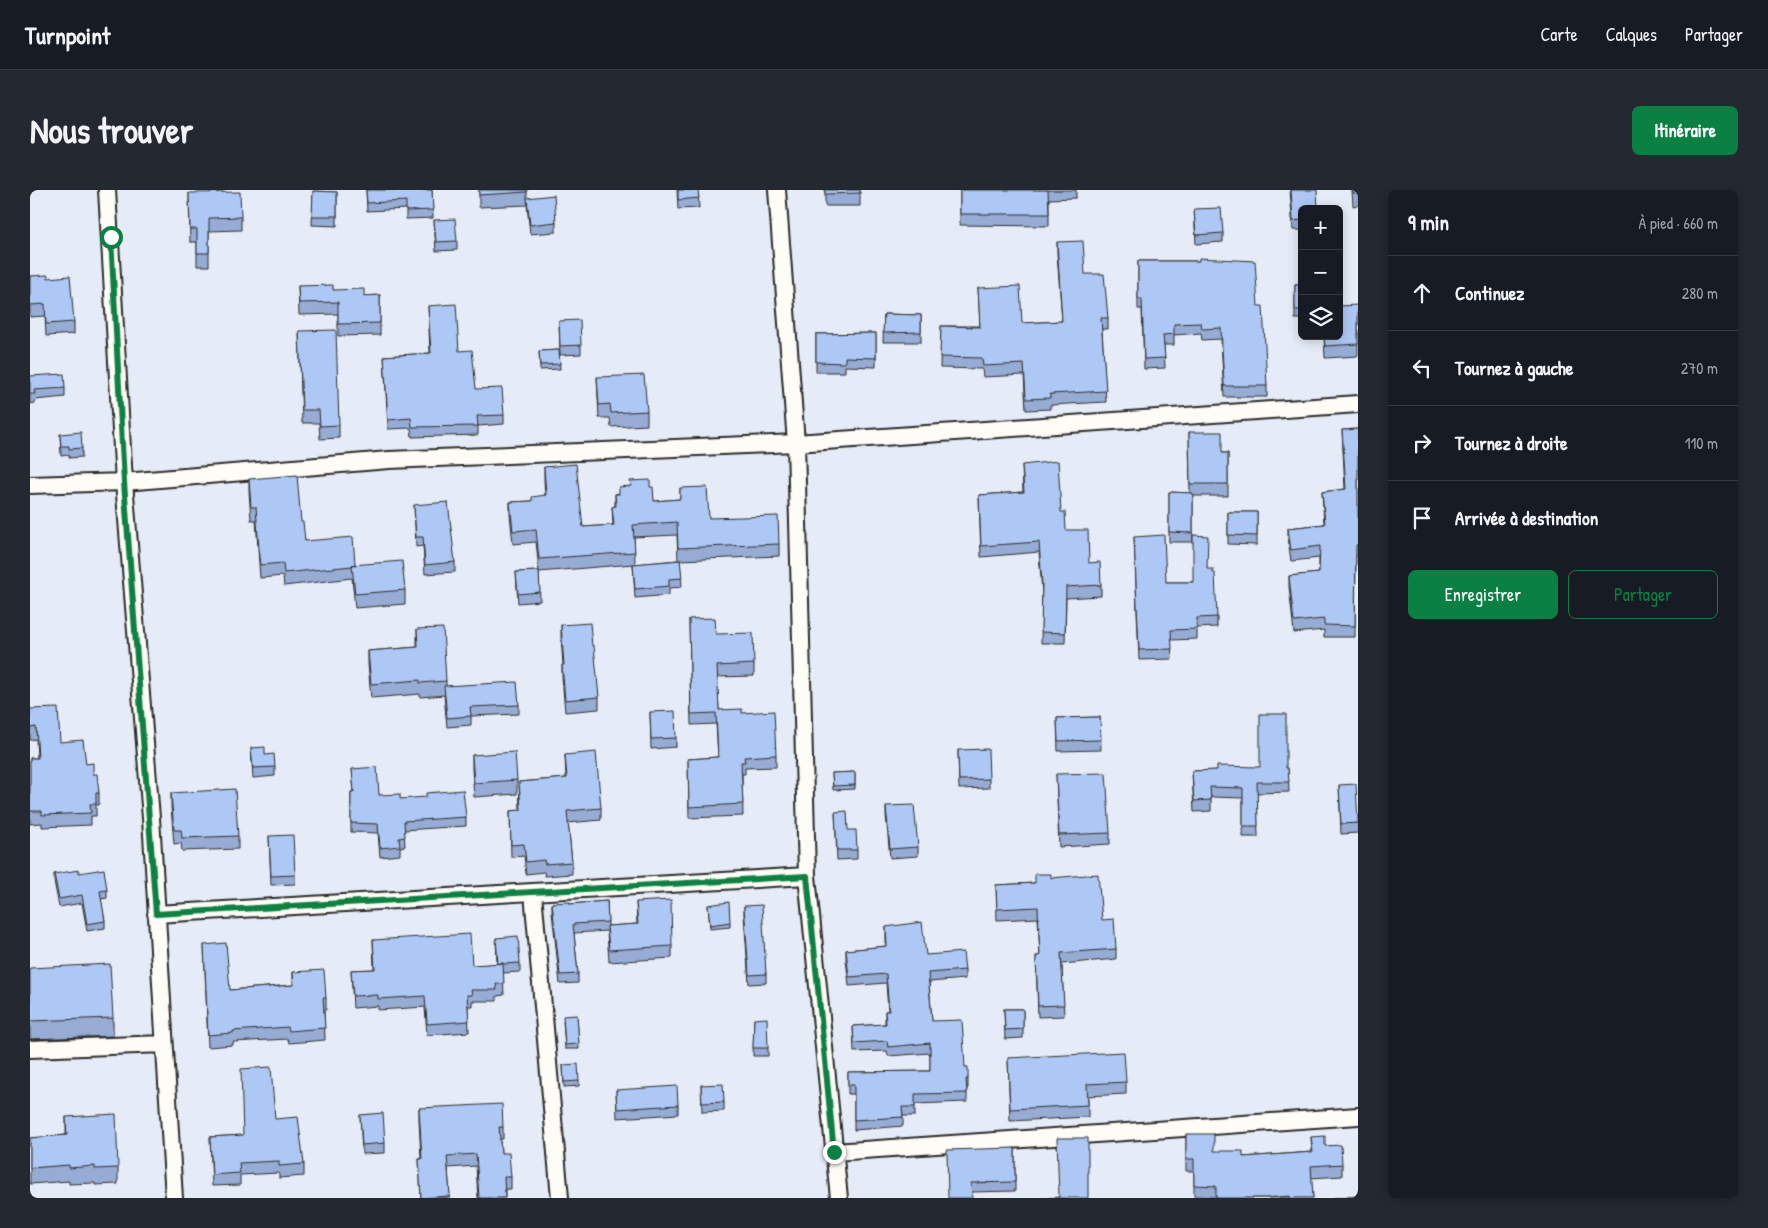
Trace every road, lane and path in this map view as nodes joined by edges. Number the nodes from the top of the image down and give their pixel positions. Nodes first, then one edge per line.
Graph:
1 (107, 190) edge
2 (777, 190) edge
3 (1358, 404) edge
4 (796, 443) junction
5 (124, 482) junction
6 (30, 485) edge
7 (807, 876) junction
8 (533, 893) junction
9 (156, 914) junction
10 (164, 1044) junction
11 (30, 1048) edge
12 (1358, 1116) edge
13 (834, 1152) junction
14 (174, 1198) edge
15 (560, 1198) edge
16 (839, 1198) edge

1 - 5 street
2 - 4 street
3 - 4 street
4 - 5 street
4 - 7 street
5 - 6 street
5 - 9 street
7 - 8 street
7 - 13 street
8 - 9 street
8 - 15 street
9 - 10 street
10 - 11 street
10 - 14 street
12 - 13 street
13 - 16 street

